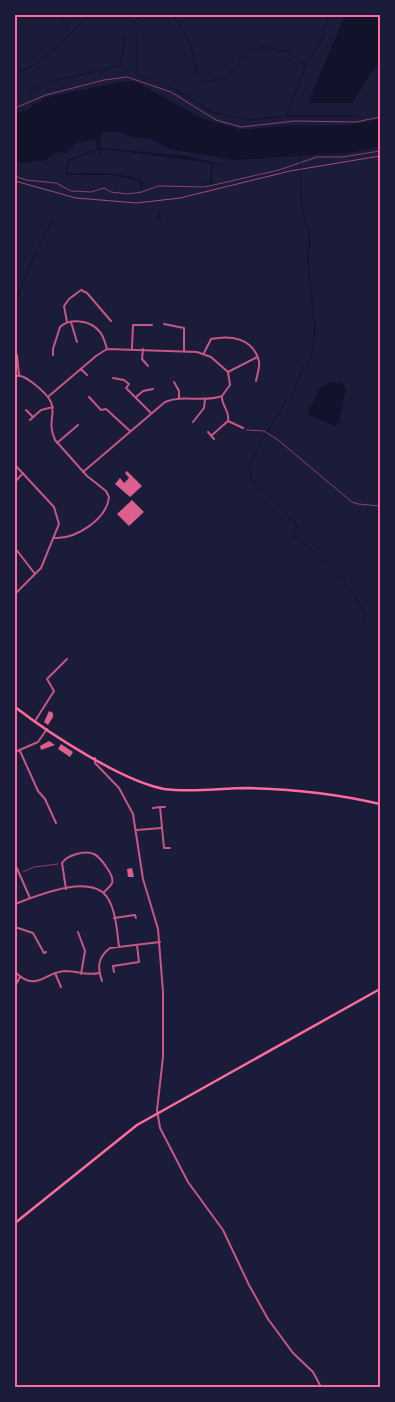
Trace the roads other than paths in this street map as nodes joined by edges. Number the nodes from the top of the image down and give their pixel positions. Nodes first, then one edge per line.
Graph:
1 (111, 321) dead end
2 (69, 322) junction
3 (164, 324) dead end
4 (152, 325) dead end
5 (77, 342) dead end
6 (132, 348) junction
7 (108, 349) junction
8 (143, 349) junction
9 (184, 351) junction
10 (204, 353) junction
11 (17, 355) dead end
12 (53, 355) dead end
13 (257, 357) junction
14 (148, 366) dead end
15 (81, 369) junction
16 (228, 372) junction
17 (19, 375) junction
18 (87, 375) dead end
19 (15, 376) edge
20 (113, 378) dead end
21 (256, 381) dead end
22 (174, 382) dead end
23 (153, 389) dead end
24 (49, 396) junction
25 (222, 396) junction
26 (90, 397) dead end
27 (136, 397) junction
28 (179, 398) junction
29 (205, 399) junction
30 (53, 407) junction
31 (26, 410) dead end
32 (151, 413) junction
33 (33, 417) junction
34 (30, 420) dead end
35 (228, 421) junction
36 (193, 422) dead end
37 (78, 425) dead end
38 (243, 428) dead end
39 (130, 431) junction
40 (208, 432) dead end
41 (211, 436) junction
42 (214, 439) dead end
43 (57, 443) junction
44 (15, 464) edge
45 (83, 472) junction
46 (23, 473) junction
47 (15, 482) edge
48 (55, 538) junction
49 (15, 548) edge
50 (35, 574) junction
51 (15, 594) edge
52 (66, 659) dead end
53 (15, 707) edge
54 (35, 721) junction
55 (47, 729) junction
56 (20, 751) junction
57 (15, 752) edge
58 (95, 758) junction
59 (380, 804) edge
60 (160, 807) junction
61 (165, 807) dead end
62 (153, 808) dead end
63 (54, 819) junction
64 (50, 821) dead end
65 (56, 822) dead end
66 (161, 828) junction
67 (136, 830) junction
68 (164, 848) junction
69 (170, 848) dead end
70 (160, 849) dead end
71 (15, 864) edge
72 (66, 889) junction
73 (103, 893) junction
74 (30, 898) junction
75 (15, 904) edge
76 (114, 918) junction
77 (136, 918) dead end
78 (15, 927) edge
79 (78, 932) dead end
80 (160, 942) junction
81 (137, 944) junction
82 (119, 947) junction
83 (46, 952) dead end
84 (15, 972) edge
85 (114, 972) dead end
86 (55, 973) junction
87 (81, 974) junction
88 (99, 974) junction
89 (20, 977) junction
90 (102, 981) dead end
91 (15, 986) edge
92 (61, 987) dead end
93 (380, 989) edge
94 (157, 1115) junction
95 (15, 1223) edge
96 (321, 1387) edge

1 - 2 street
2 - 5 street
2 - 7 street
2 - 12 street
3 - 9 street
4 - 6 street
6 - 7 street
6 - 8 street
7 - 15 street
8 - 9 street
8 - 14 street
9 - 10 street
10 - 13 street
10 - 16 street
11 - 17 street
13 - 16 street
13 - 21 street
15 - 18 street
15 - 24 street
16 - 25 street
17 - 19 street
17 - 24 street
20 - 27 street
22 - 28 street
23 - 27 street
24 - 30 street
25 - 29 street
25 - 35 street
26 - 39 street
27 - 32 street
28 - 29 street
28 - 32 street
29 - 36 street
30 - 33 street
30 - 43 street
31 - 33 street
32 - 39 street
33 - 34 street
35 - 38 street
35 - 41 street
37 - 43 street
39 - 45 street
40 - 41 street
41 - 42 street
43 - 45 street
44 - 46 street
45 - 48 street
46 - 47 street
46 - 48 street
48 - 50 street
49 - 50 street
50 - 51 street
52 - 54 street
53 - 54 main road
54 - 55 main road
55 - 56 street
55 - 58 main road
56 - 57 street
56 - 63 street
58 - 59 main road
58 - 67 street
60 - 61 street
60 - 62 street
60 - 66 street
63 - 64 street
63 - 65 street
66 - 67 street
66 - 68 street
67 - 80 street
68 - 69 street
68 - 70 street
71 - 74 street
72 - 73 street
72 - 73 street
72 - 74 street
73 - 76 street
74 - 75 street
76 - 77 street
76 - 82 street
78 - 83 street
79 - 87 street
80 - 81 street
80 - 94 street
81 - 82 street
81 - 85 street
82 - 88 street
84 - 89 street
86 - 87 street
86 - 89 street
86 - 92 street
87 - 88 street
88 - 90 street
89 - 91 street
93 - 94 main road
94 - 95 main road
94 - 96 street

